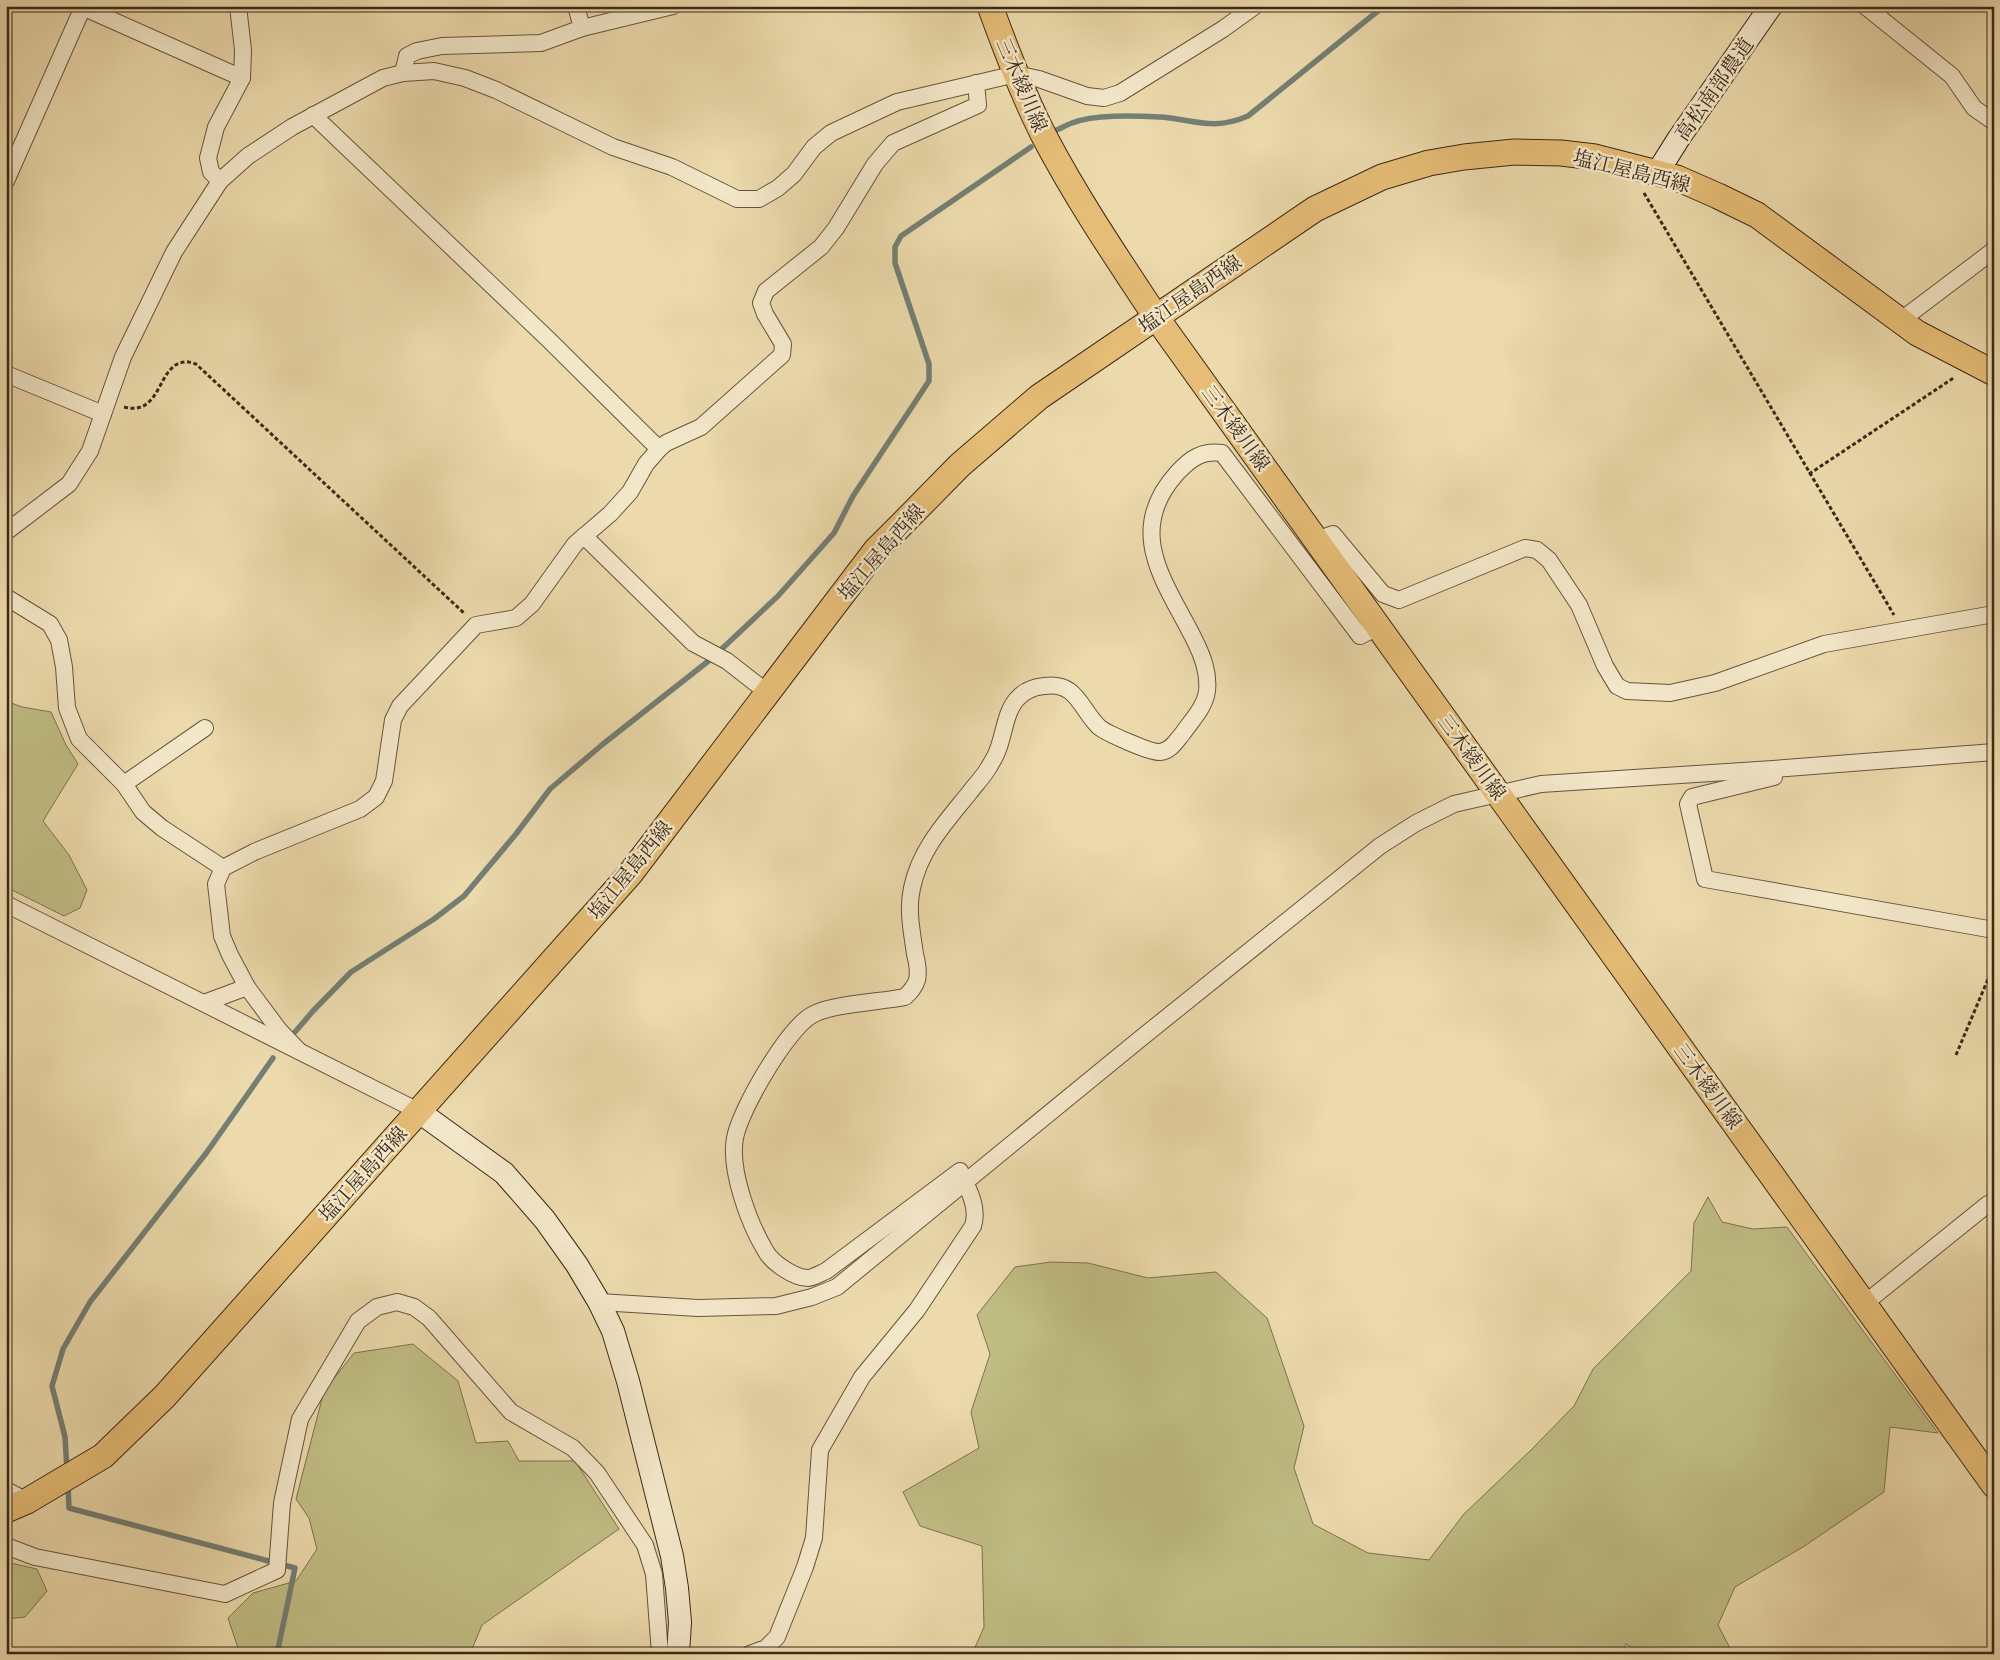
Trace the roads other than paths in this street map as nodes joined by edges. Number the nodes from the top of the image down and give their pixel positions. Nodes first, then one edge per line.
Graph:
1 (238, 6) edge
2 (576, 6) edge
3 (673, 6) edge
4 (990, 6) edge
5 (1255, 6) edge
6 (1772, 6) edge
7 (1865, 6) edge
8 (82, 7) edge
9 (582, 28) junction
10 (403, 73) junction
11 (1016, 74) junction
12 (242, 78) junction
13 (976, 83) junction
14 (313, 116) junction
15 (1993, 120) edge
16 (1650, 171) junction
17 (6, 181) edge
18 (220, 181) junction
19 (1994, 250) edge
20 (1156, 317) junction
21 (1900, 320) junction
22 (1994, 373) edge
23 (6, 374) edge
24 (103, 414) junction
25 (659, 449) junction
26 (6, 532) edge
27 (584, 536) junction
28 (1316, 540) junction
29 (6, 597) edge
30 (1994, 614) edge
31 (1378, 626) junction
32 (768, 693) junction
33 (205, 728) dead end
34 (1994, 752) edge
35 (1774, 769) junction
36 (124, 784) junction
37 (1497, 793) junction
38 (223, 868) junction
39 (6, 904) edge
40 (1994, 930) edge
41 (247, 987) junction
42 (204, 1004) junction
43 (299, 1051) junction
44 (418, 1111) junction
45 (965, 1182) junction
46 (1994, 1202) edge
47 (599, 1302) junction
48 (1864, 1304) junction
49 (1994, 1485) edge
50 (13, 1500) edge
51 (6, 1546) edge
52 (660, 1654) edge
53 (678, 1654) edge
54 (750, 1654) edge

1 - 12 street
2 - 9 street
3 - 9 street
4 - 11 main road, 三木綾川線
5 - 11 street
6 - 16 street, 高松南部農道
7 - 15 street
8 - 12 street
8 - 17 street
9 - 10 street
10 - 13 street
10 - 14 street
11 - 13 street
11 - 20 main road, 三木綾川線
12 - 18 street
13 - 25 street
14 - 18 street
14 - 25 street
16 - 20 main road, 塩江屋島西線
16 - 21 main road, 塩江屋島西線
18 - 24 street
19 - 21 street
20 - 28 main road, 三木綾川線
20 - 32 main road, 塩江屋島西線
21 - 22 main road, 塩江屋島西線
23 - 24 street
24 - 26 street
25 - 27 street
27 - 32 street
27 - 38 street
28 - 30 street
28 - 31 main road, 三木綾川線
29 - 36 street
31 - 37 main road, 三木綾川線
31 - 45 street
32 - 44 main road, 塩江屋島西線
33 - 36 street
34 - 35 street
35 - 37 street
35 - 40 street
36 - 38 street
37 - 45 street
37 - 48 main road, 三木綾川線
38 - 41 street
39 - 42 street
41 - 42 street
41 - 43 street
42 - 43 street
43 - 44 street
44 - 47 street
44 - 50 main road, 塩江屋島西線
45 - 47 street
45 - 54 street
46 - 48 street
47 - 53 street
48 - 49 main road, 三木綾川線
51 - 52 street

